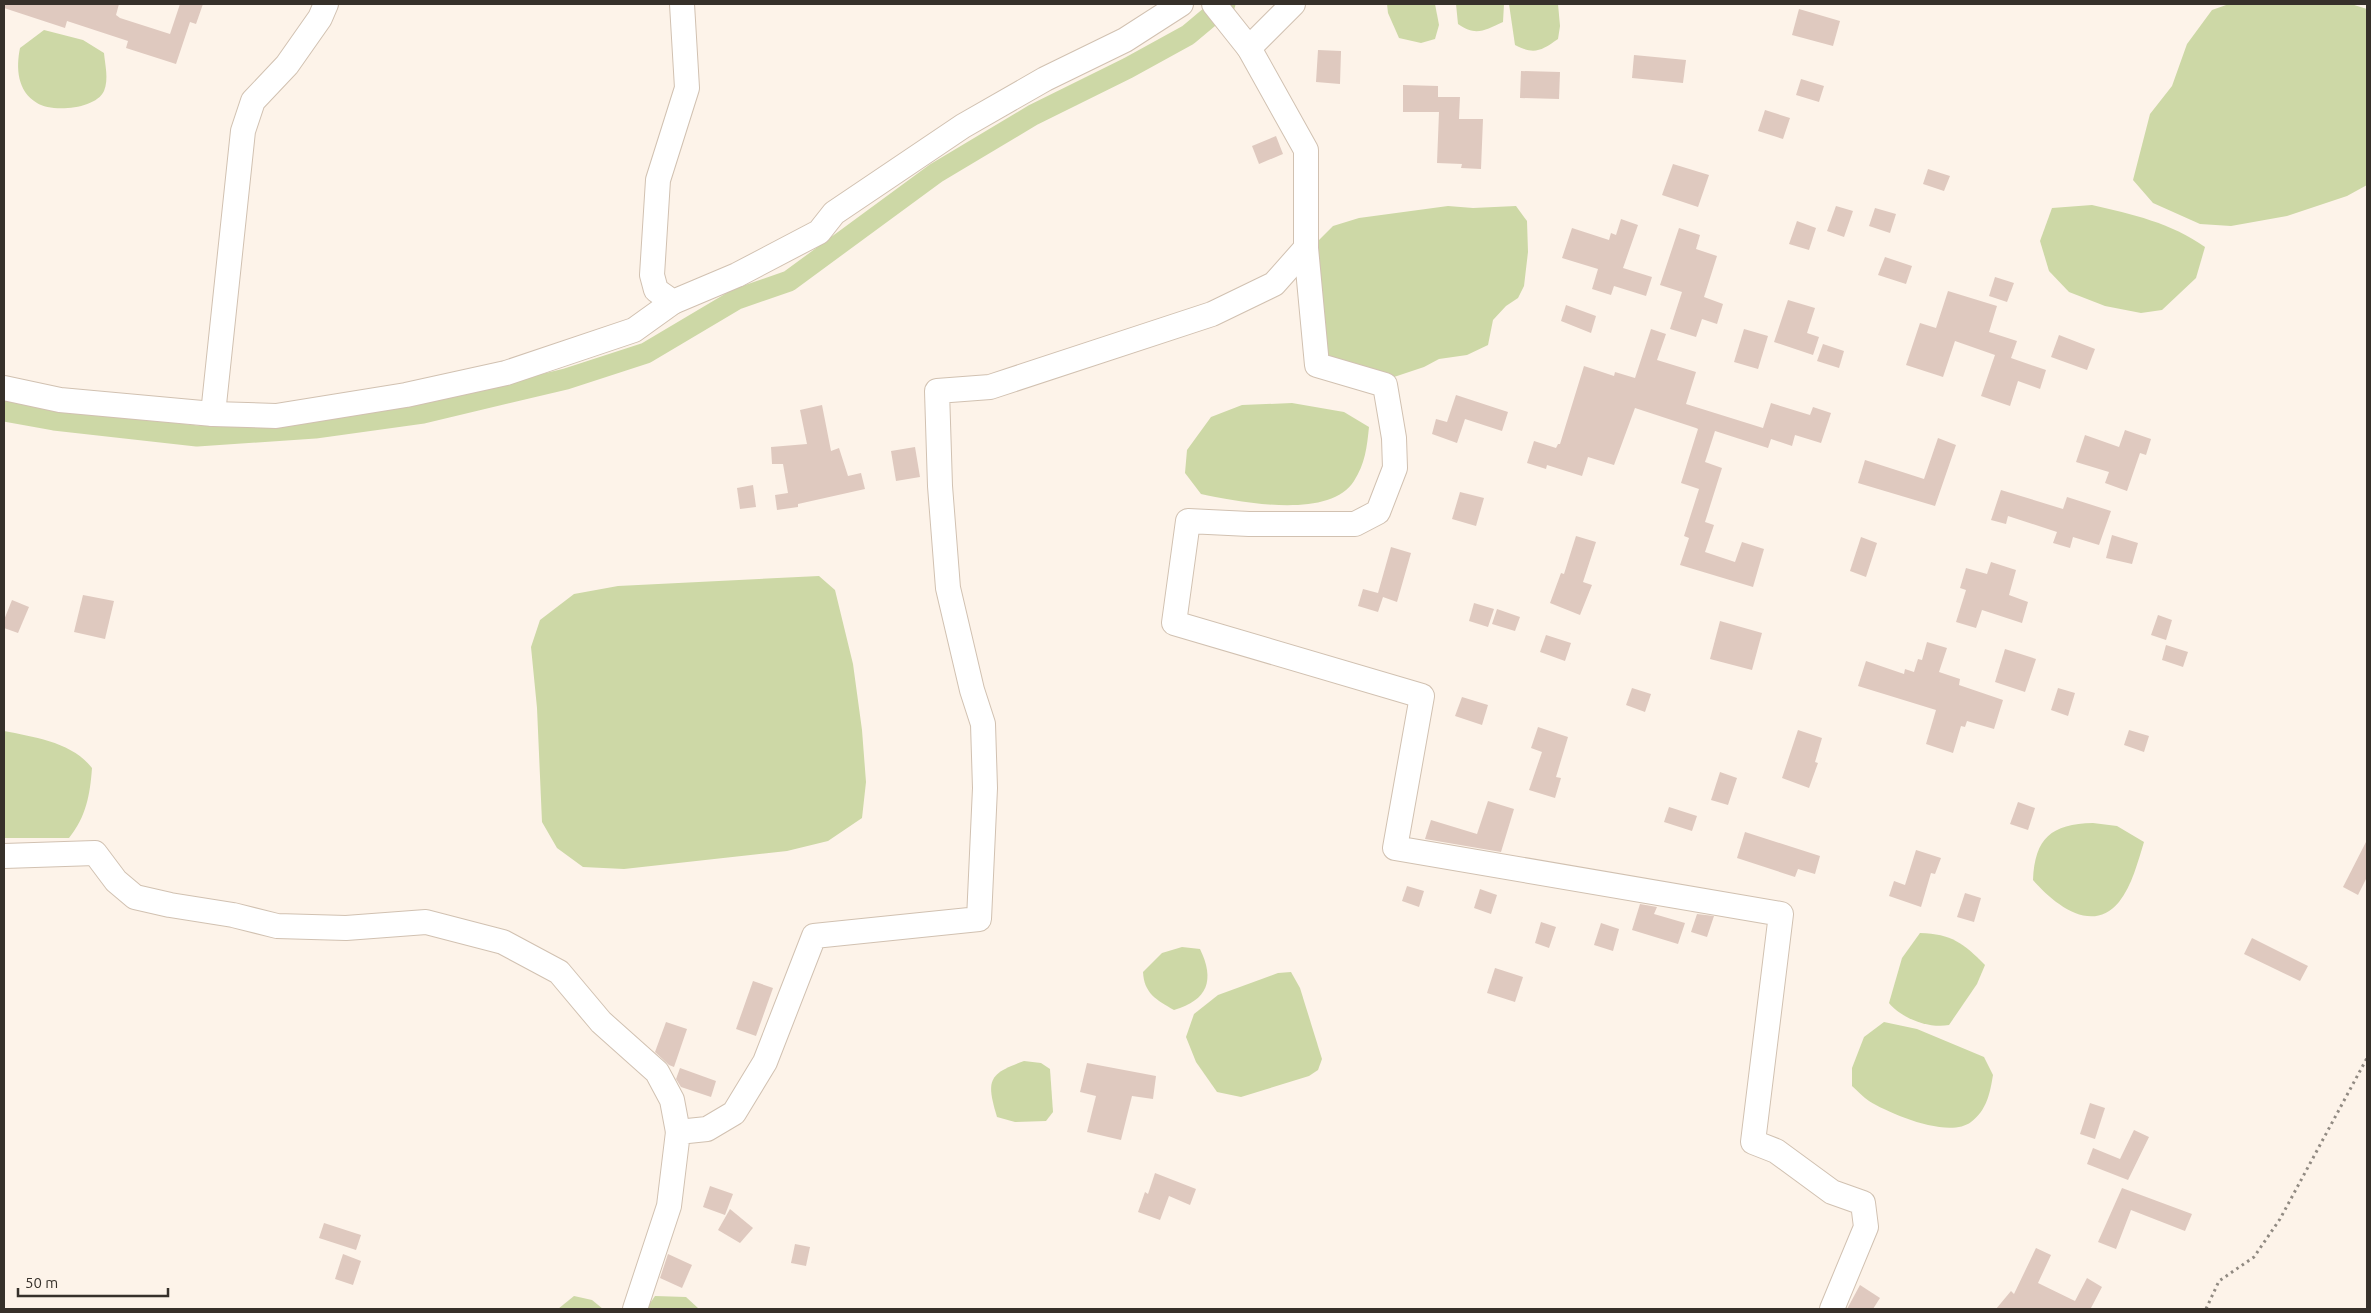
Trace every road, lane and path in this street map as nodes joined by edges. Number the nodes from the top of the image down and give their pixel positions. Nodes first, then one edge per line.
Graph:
1 (326, 4) edge
2 (682, 4) edge
3 (1182, 4) edge
4 (1214, 4) edge
5 (1293, 4) edge
6 (1249, 48) junction
7 (1306, 248) junction
8 (673, 302) junction
9 (4, 388) edge
10 (213, 414) junction
11 (4, 856) edge
12 (2367, 1058) edge
13 (678, 1132) junction
14 (635, 1309) edge
15 (1832, 1309) edge
16 (2206, 1309) edge

1 - 10 street
2 - 8 street
3 - 8 street
4 - 6 street
5 - 6 street
6 - 7 street
7 - 13 street
7 - 15 street
8 - 10 street
9 - 10 street
11 - 13 street
12 - 16 path
13 - 14 street

